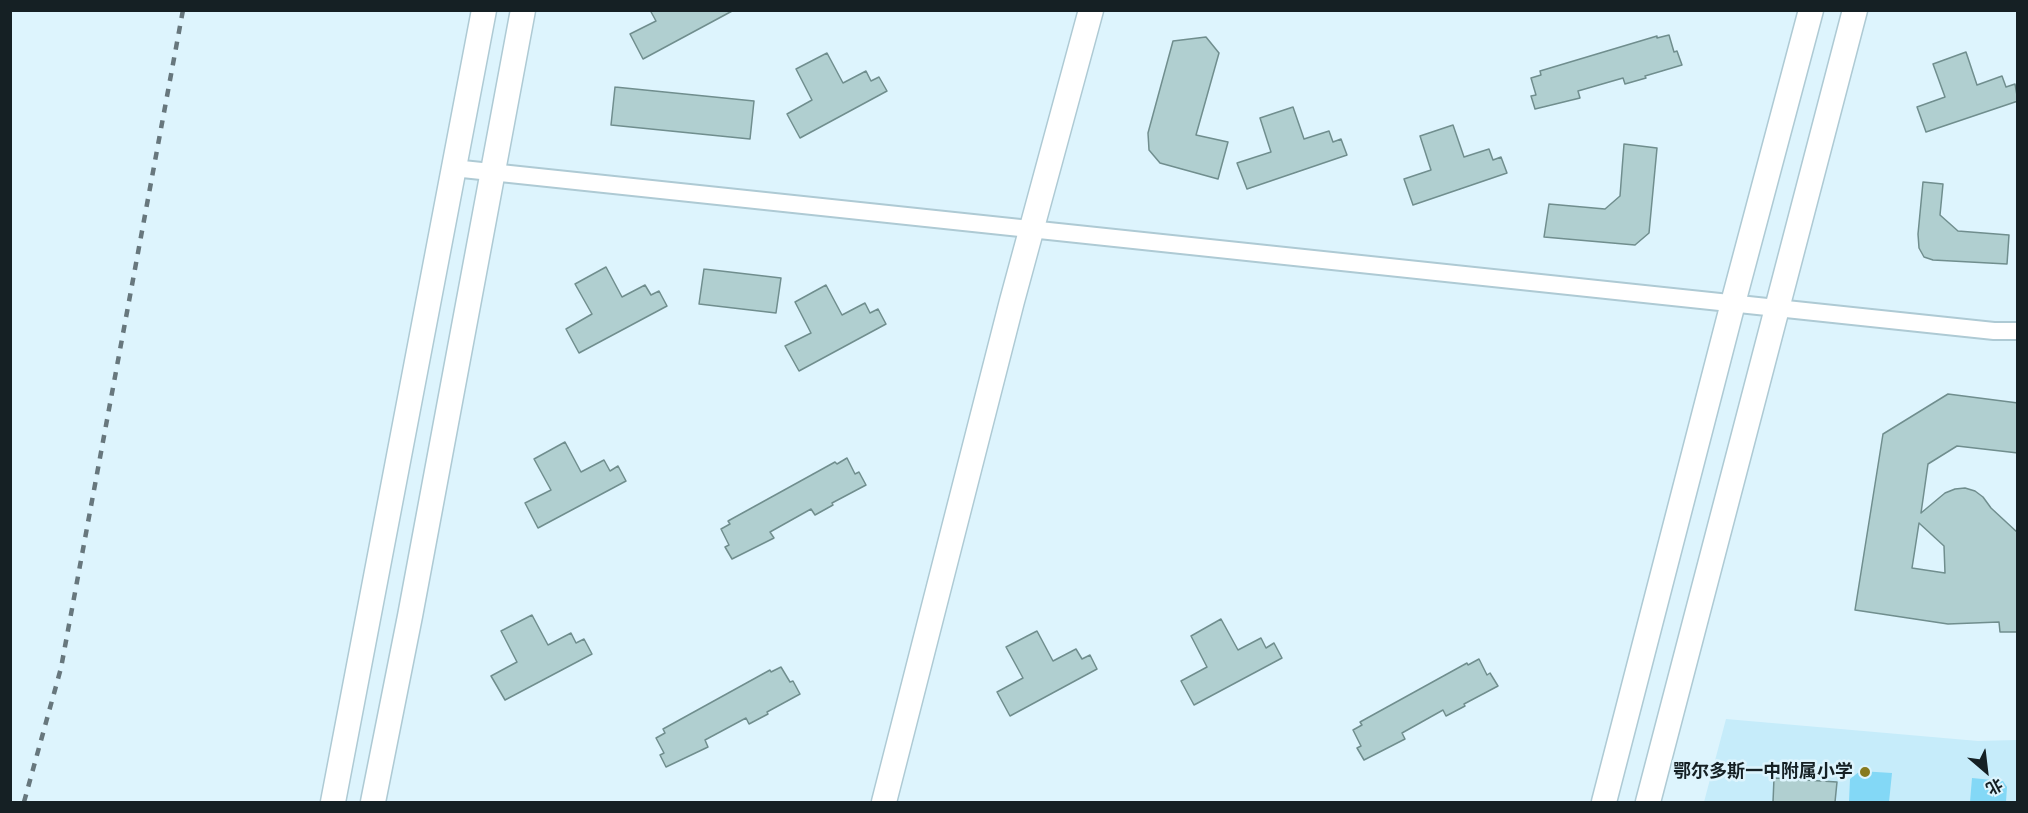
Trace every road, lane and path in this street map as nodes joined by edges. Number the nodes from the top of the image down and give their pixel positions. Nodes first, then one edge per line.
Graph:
1 (484, 10) edge
2 (523, 10) edge
3 (1091, 10) edge
4 (1811, 10) edge
5 (1855, 10) edge
6 (453, 168) junction
7 (494, 172) junction
8 (1032, 228) junction
9 (1732, 303) junction
10 (1778, 308) junction
11 (2018, 331) edge
12 (333, 802) edge
13 (373, 802) edge
14 (884, 802) edge
15 (1604, 802) edge
16 (1648, 802) edge

1 - 6 street
2 - 7 street
3 - 8 street
4 - 9 street
5 - 10 street
6 - 7 street
6 - 12 street
7 - 8 street
7 - 13 street
8 - 9 street
8 - 14 street
9 - 10 street
9 - 15 street
10 - 11 street
10 - 16 street

